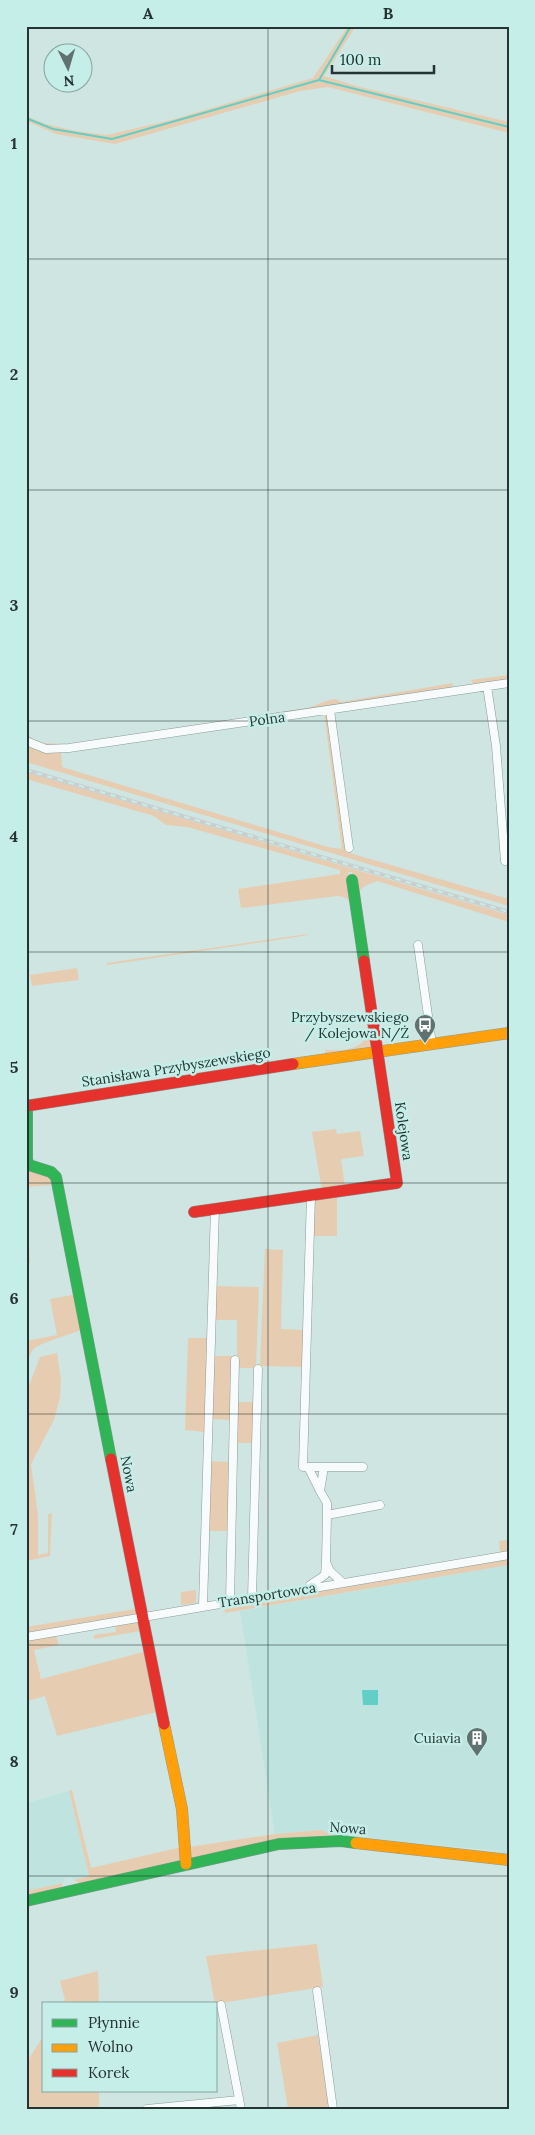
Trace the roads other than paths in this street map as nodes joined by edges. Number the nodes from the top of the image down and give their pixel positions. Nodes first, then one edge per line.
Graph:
1 (509, 683) edge
2 (487, 686) junction
3 (330, 710) junction
4 (26, 741) edge
5 (349, 848) dead end
6 (505, 862) dead end
7 (352, 880) dead end
8 (418, 946) dead end
9 (509, 1033) edge
10 (432, 1044) junction
11 (377, 1051) junction
12 (27, 1105) edge
13 (311, 1195) junction
14 (215, 1208) junction
15 (194, 1212) dead end
16 (235, 1360) dead end
17 (258, 1370) dead end
18 (308, 1467) junction
19 (324, 1467) junction
20 (362, 1467) dead end
21 (320, 1491) junction
22 (380, 1505) dead end
23 (327, 1515) junction
24 (509, 1555) edge
25 (326, 1562) junction
26 (343, 1583) junction
27 (300, 1590) junction
28 (252, 1598) junction
29 (230, 1602) junction
30 (203, 1606) junction
31 (143, 1616) junction
32 (26, 1637) edge
33 (509, 1860) edge
34 (186, 1864) junction
35 (26, 1901) edge
36 (317, 1990) dead end
37 (221, 2005) dead end
38 (239, 2100) junction
39 (147, 2109) edge
40 (241, 2109) edge
41 (333, 2109) edge

1 - 2 street, Polna
2 - 3 street, Polna
2 - 6 street
3 - 4 street, Polna
3 - 5 street
7 - 11 street, Kolejowa
8 - 10 street
9 - 10 street, Stanisława Przybyszewskiego
10 - 11 street, Stanisława Przybyszewskiego
11 - 12 street, Stanisława Przybyszewskiego
11 - 13 street, Kolejowa
12 - 31 street, Nowa
13 - 14 street, Kolejowa
13 - 18 street
14 - 15 street, Kolejowa
14 - 30 street
16 - 29 street
17 - 28 street
18 - 19 street
18 - 21 street
19 - 20 street
19 - 21 street
21 - 23 street
22 - 23 street
23 - 25 street
24 - 26 street, Transportowca
25 - 26 street
25 - 27 street
26 - 27 street, Transportowca
27 - 28 street, Transportowca
28 - 29 street, Transportowca
29 - 30 street, Transportowca
30 - 31 street, Transportowca
31 - 32 street, Transportowca
31 - 34 street, Nowa
33 - 34 street, Nowa
34 - 35 street, Nowa
36 - 41 street
37 - 38 street
38 - 39 street
38 - 40 street

